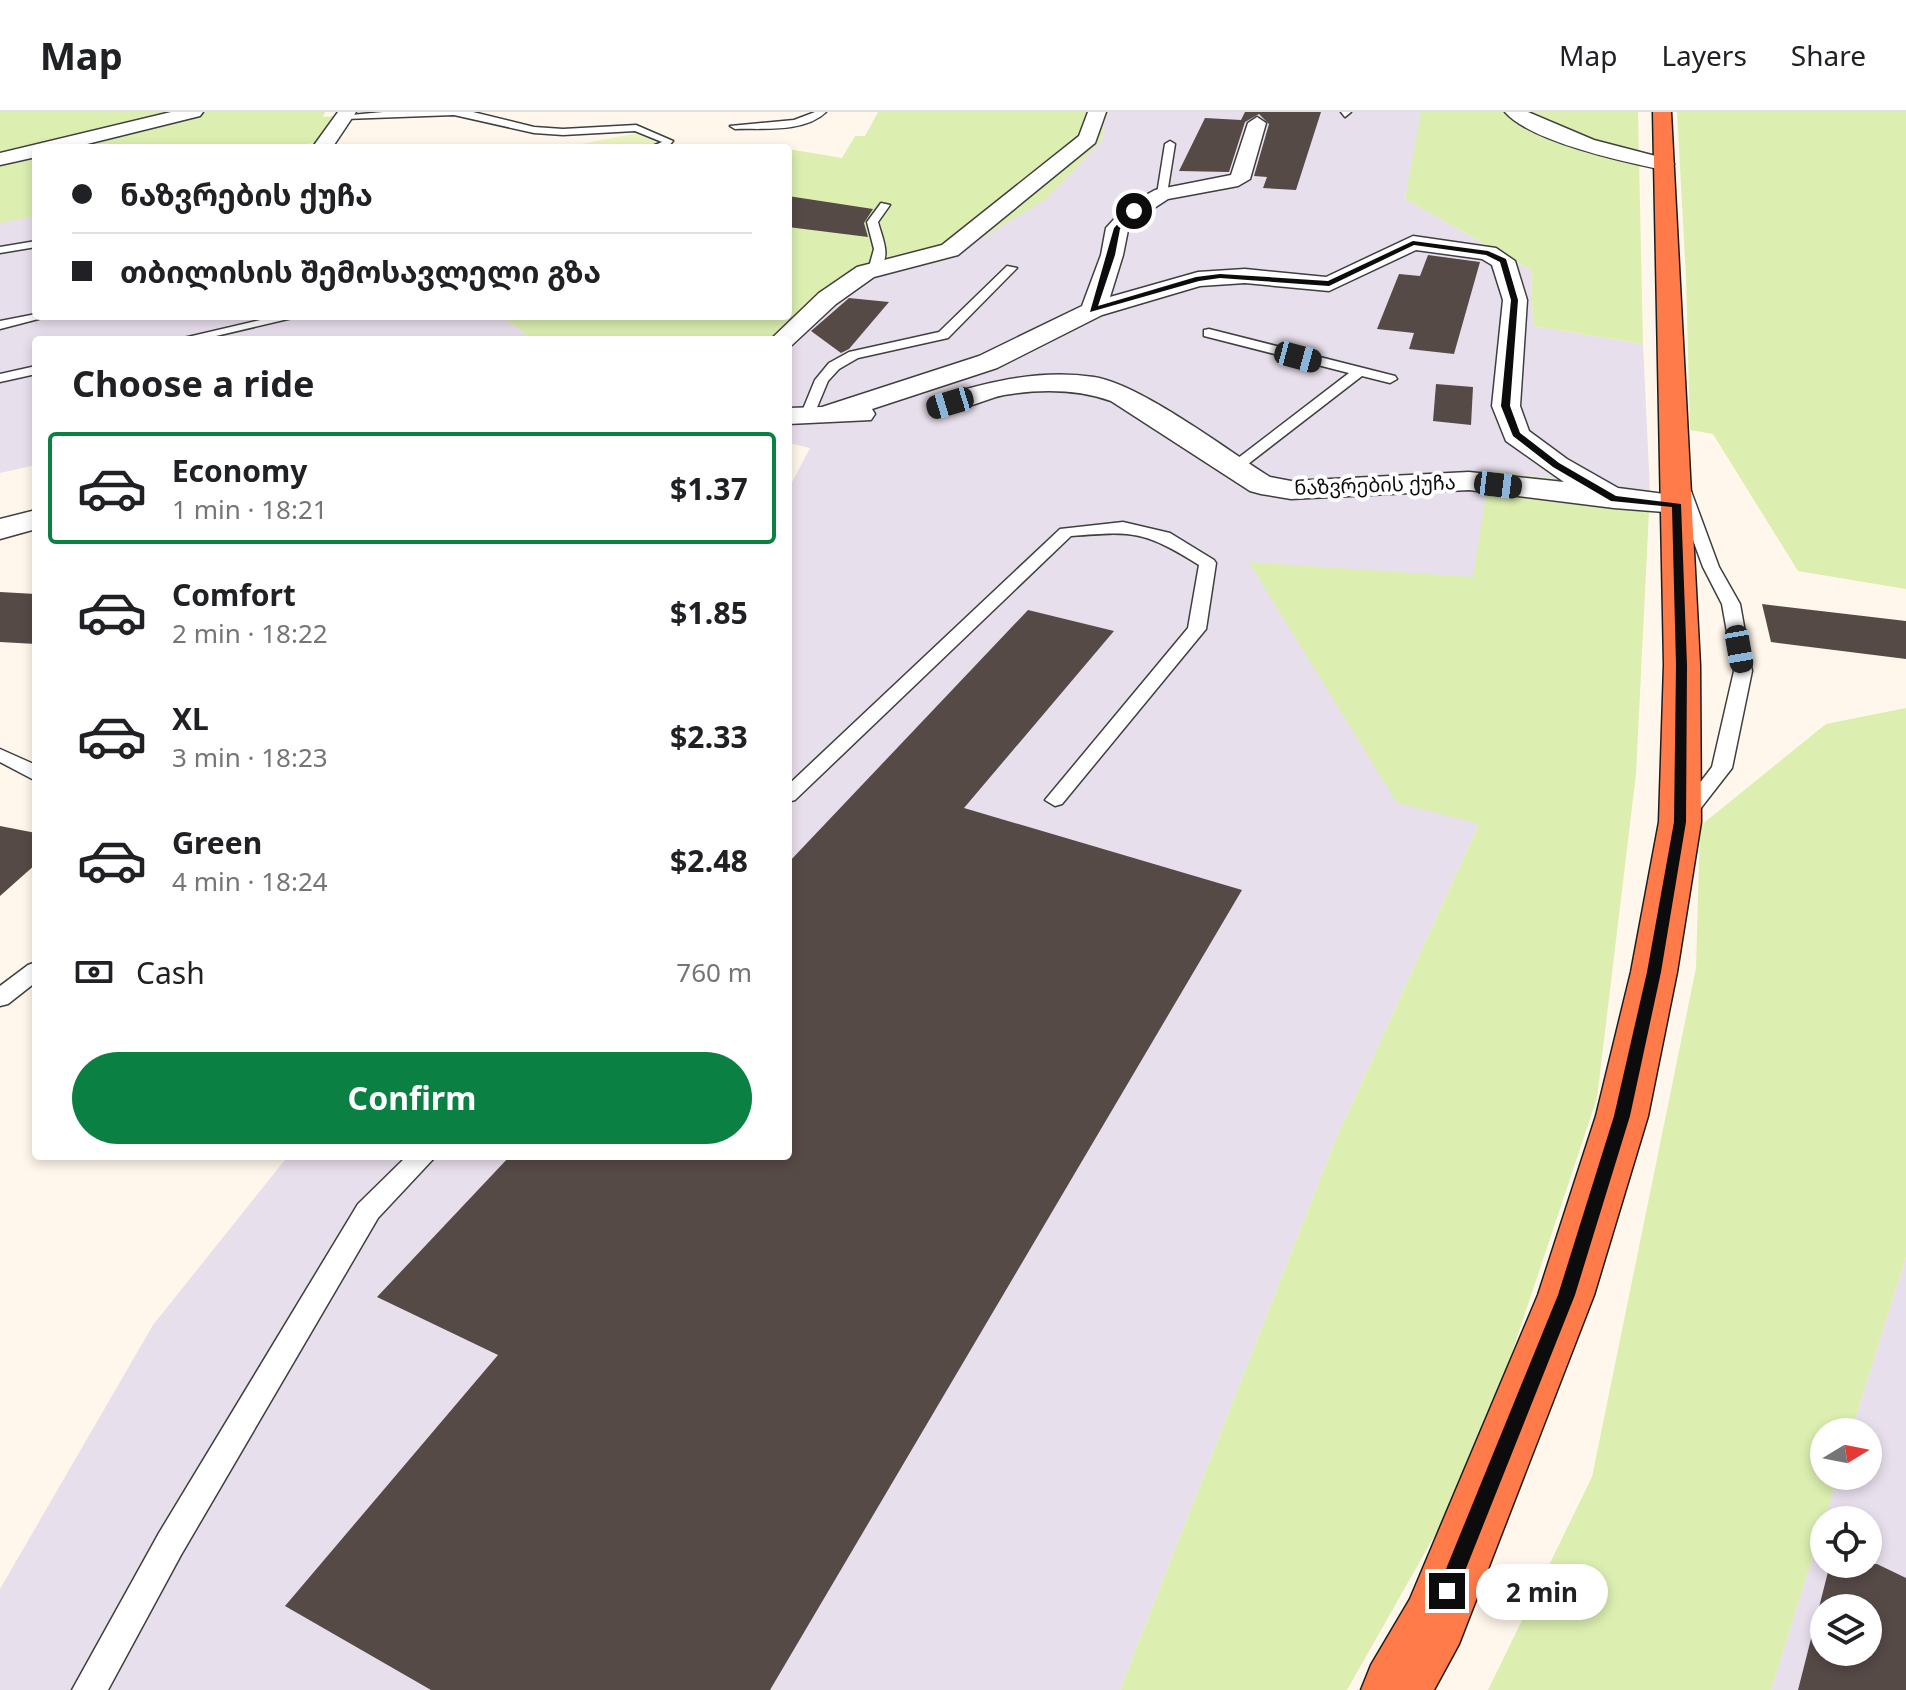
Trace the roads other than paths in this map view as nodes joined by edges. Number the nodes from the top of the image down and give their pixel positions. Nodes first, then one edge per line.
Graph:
1 (194, 112) edge
2 (470, 112) edge
3 (821, 112) edge
4 (1097, 112) edge
5 (1514, 112) edge
6 (1662, 112) edge
7 (456, 113) edge
8 (346, 114) edge
9 (1257, 123) dead end
10 (735, 126) dead end
11 (63, 144) edge
12 (325, 144) edge
13 (666, 144) edge
14 (1170, 144) dead end
15 (32, 152) edge
16 (0, 159) edge
17 (1664, 164) junction
18 (1162, 194) junction
19 (885, 205) dead end
20 (32, 245) edge
21 (0, 250) edge
22 (875, 267) junction
23 (1011, 268) dead end
24 (1093, 310) junction
25 (32, 318) edge
26 (276, 320) edge
27 (0, 325) edge
28 (1209, 333) dead end
29 (200, 336) edge
30 (787, 336) edge
31 (32, 371) edge
32 (1357, 373) junction
33 (0, 378) edge
34 (1390, 379) dead end
35 (809, 415) edge
36 (1234, 468) junction
37 (1676, 489) junction
38 (1614, 499) junction
39 (32, 520) edge
40 (0, 529) edge
41 (0, 755) edge
42 (32, 772) edge
43 (792, 792) edge
44 (1055, 800) dead end
45 (1680, 822) junction
46 (32, 973) edge
47 (0, 998) edge
48 (419, 1160) edge
49 (89, 1690) edge
50 (1396, 1690) edge

1 - 11 street
2 - 7 lane
3 - 10 lane
4 - 22 street
5 - 17 street
6 - 17 highway
7 - 8 lane
7 - 13 lane
8 - 12 street
9 - 18 street
14 - 18 lane
15 - 16 street
17 - 37 highway
18 - 24 street
19 - 22 lane
20 - 21 lane
22 - 30 street
23 - 35 lane
24 - 35 street, ნაზვრების ქუჩა
24 - 38 street, ნაზვრების ქუჩა
25 - 27 lane
26 - 29 lane
28 - 32 lane
31 - 33 lane
32 - 34 lane
32 - 36 lane
35 - 36 street, ნაზვრების ქუჩა
36 - 38 street, ნაზვრების ქუჩა
37 - 38 street, ნაზვრების ქუჩა
37 - 45 highway
37 - 45 lane
39 - 40 street
41 - 42 lane
43 - 44 lane
45 - 50 highway
46 - 47 lane
48 - 49 lane

